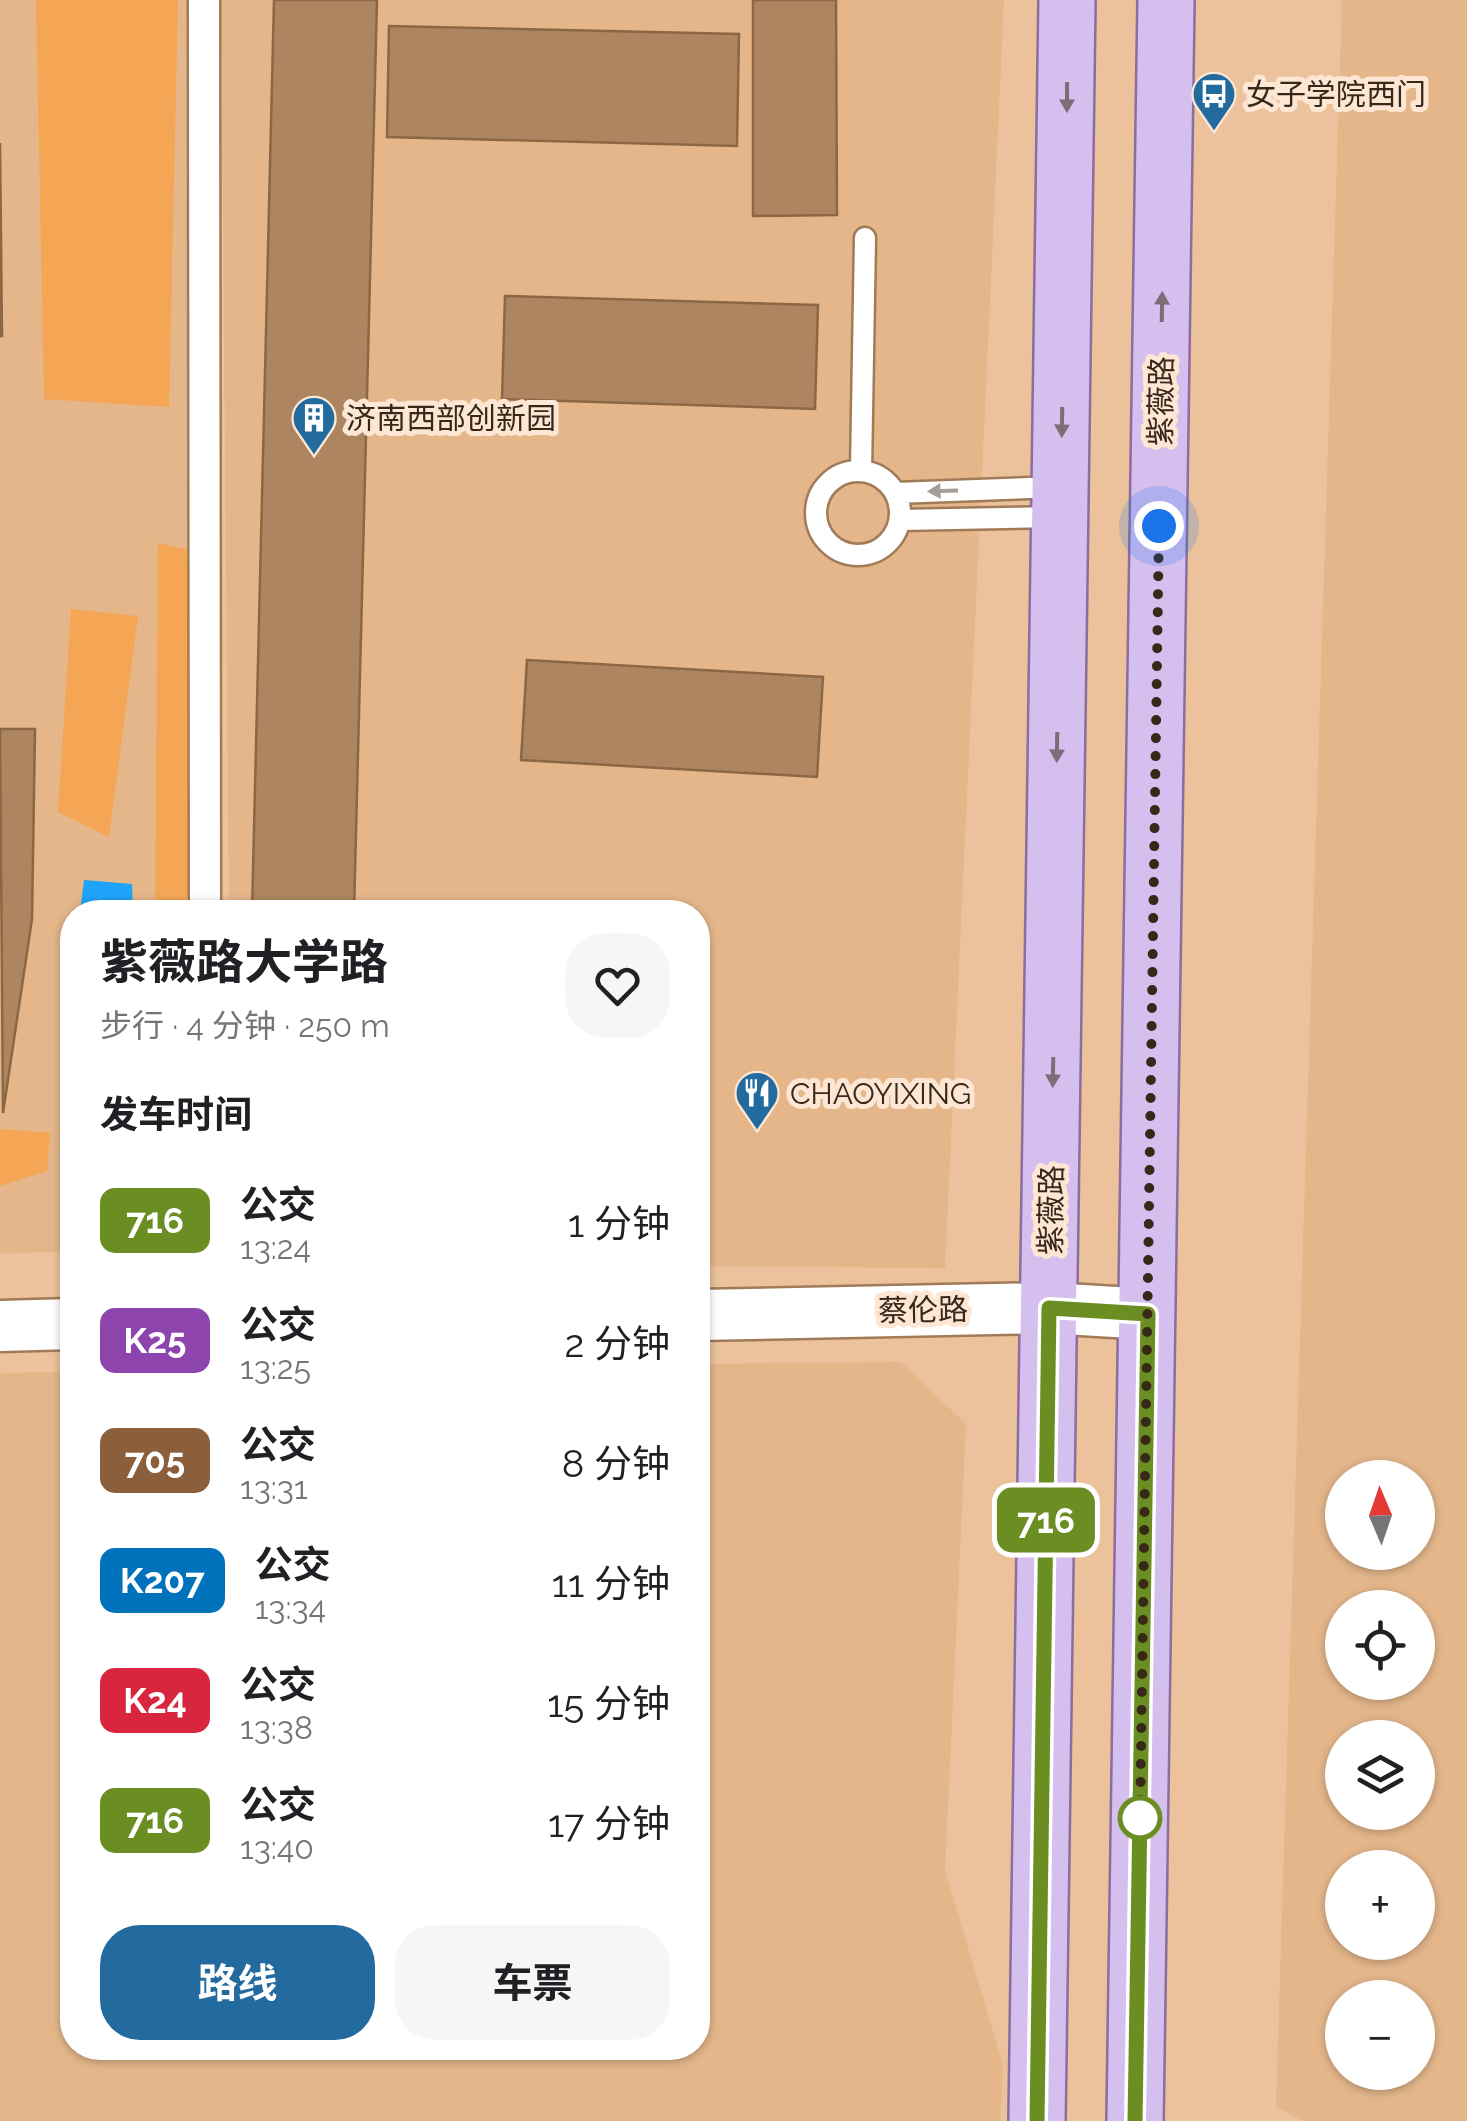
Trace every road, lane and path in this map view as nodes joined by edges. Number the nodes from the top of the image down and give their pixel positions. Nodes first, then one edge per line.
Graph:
1 (204, 0) edge
2 (1067, 0) edge
3 (1166, 0) edge
4 (865, 238) dead end
5 (861, 471) junction
6 (896, 493) junction
7 (1061, 502) junction
8 (900, 520) junction
9 (205, 900) edge
10 (1049, 1308) junction
11 (710, 1314) edge
12 (1148, 1314) junction
13 (60, 1324) edge
14 (0, 1326) edge
15 (1037, 2102) edge
16 (1135, 2104) edge

1 - 9 street
2 -> 7 main road, 紫薇路
12 -> 3 main road, 紫薇路
4 - 5 lane
5 - 6 lane
5 - 8 lane
7 -> 6 lane
6 - 8 lane
7 - 8 lane
7 -> 10 main road, 紫薇路
10 - 11 street, 蔡伦路
10 - 12 street, 蔡伦路
10 - 15 main road, 紫薇路
12 - 16 main road, 紫薇路
13 - 14 street

